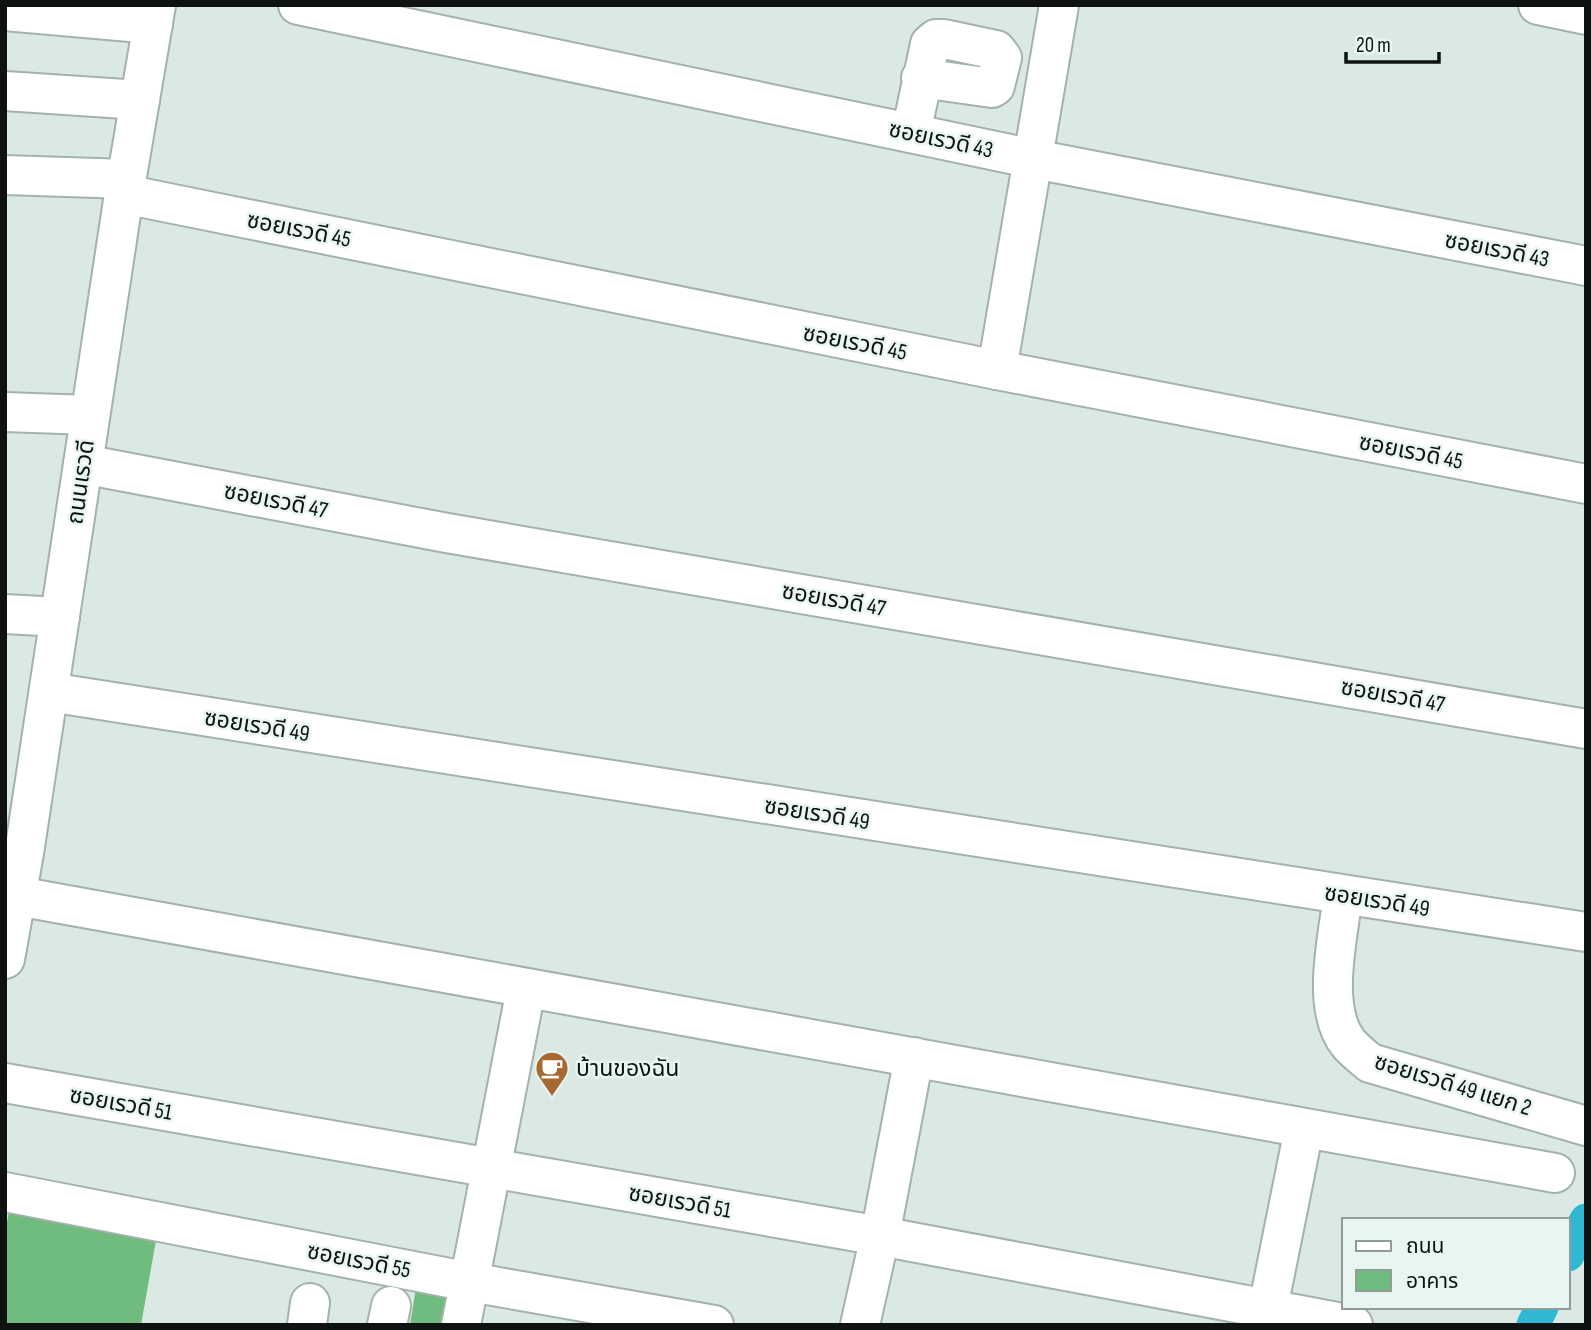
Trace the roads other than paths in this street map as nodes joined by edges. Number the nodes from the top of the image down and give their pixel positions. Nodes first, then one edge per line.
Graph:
1 (298, 5) edge
2 (1059, 5) edge
3 (1538, 5) edge
4 (5, 11) edge
5 (155, 15) edge
6 (1586, 15) edge
7 (921, 78) dead end
8 (5, 91) edge
9 (140, 100) junction
10 (911, 133) junction
11 (1034, 159) junction
12 (5, 175) edge
13 (126, 187) junction
14 (1586, 266) edge
15 (997, 370) junction
16 (5, 412) edge
17 (90, 415) junction
18 (83, 464) junction
19 (1586, 484) edge
20 (5, 614) edge
21 (60, 617) junction
22 (48, 692) junction
23 (1586, 729) edge
24 (15, 852) edge
25 (17, 895) junction
26 (1343, 895) junction
27 (1586, 932) edge
28 (5, 959) edge
29 (526, 989) junction
30 (914, 1057) junction
31 (5, 1083) edge
32 (1586, 1126) edge
33 (1304, 1129) junction
34 (493, 1168) junction
35 (1555, 1173) dead end
36 (5, 1192) edge
37 (880, 1237) junction
38 (470, 1282) junction
39 (1268, 1308) junction
40 (575, 1313) edge
41 (461, 1325) edge
42 (714, 1325) edge
43 (860, 1325) edge
44 (1353, 1325) edge

1 - 10 street, ซอยเรวดี 43
2 - 11 street
3 - 6 street
4 - 5 street
5 - 9 street, ถนนเรวดี
7 - 10 street
8 - 9 street
9 - 13 street, ถนนเรวดี
10 - 11 street, ซอยเรวดี 43
11 - 14 street, ซอยเรวดี 43
11 - 15 street
12 - 13 street, ซอยเรวดี 45
13 - 15 street, ซอยเรวดี 45
13 - 17 street, ถนนเรวดี
15 - 19 street, ซอยเรวดี 45
16 - 17 street
17 - 18 street, ถนนเรวดี
18 - 21 street, ถนนเรวดี
18 - 23 street, ซอยเรวดี 47
20 - 21 street
21 - 22 street, ถนนเรวดี
22 - 24 street, ถนนเรวดี
22 - 26 street, ซอยเรวดี 49
24 - 25 street, ถนนเรวดี
25 - 28 street, ถนนเรวดี
25 - 29 street
26 - 27 street, ซอยเรวดี 49
26 - 32 street, ซอยเรวดี 49 แยก 2
29 - 30 street
29 - 34 street
30 - 33 street
30 - 37 street
31 - 34 street, ซอยเรวดี 51
33 - 35 street
33 - 39 street
34 - 37 street, ซอยเรวดี 51
34 - 38 street
36 - 38 street, ซอยเรวดี 55
37 - 39 street, ซอยเรวดี 51
37 - 43 street
38 - 40 street, ซอยเรวดี 55
38 - 41 street
39 - 44 street, ซอยเรวดี 51
40 - 42 street, ซอยเรวดี 55

